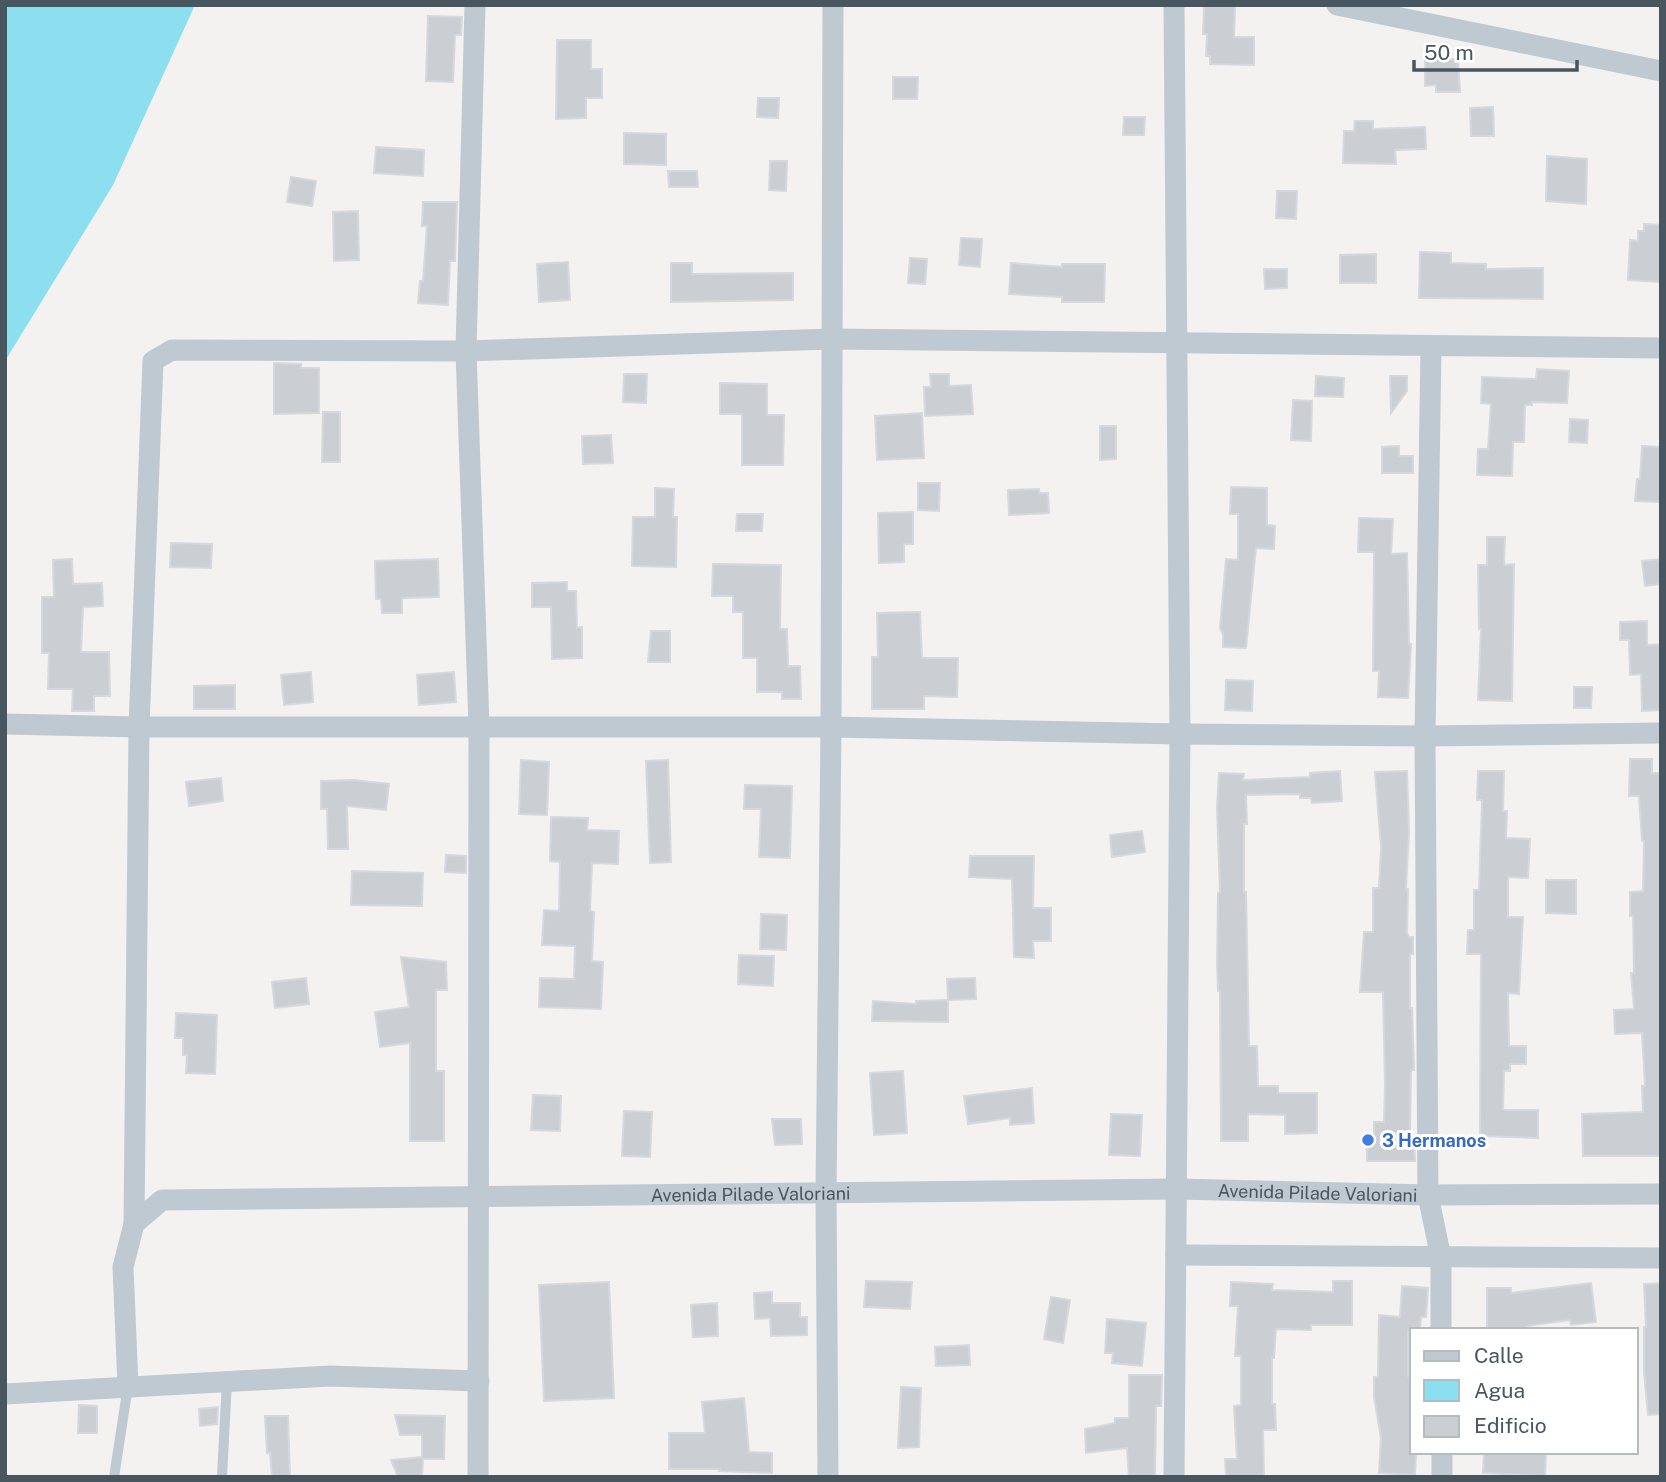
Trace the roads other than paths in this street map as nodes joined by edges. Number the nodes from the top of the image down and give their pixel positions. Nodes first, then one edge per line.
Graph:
1 (475, 5) edge
2 (833, 5) edge
3 (1174, 5) edge
4 (1337, 5) edge
5 (1661, 71) edge
6 (832, 339) junction
7 (1177, 343) junction
8 (1431, 346) junction
9 (1661, 348) edge
10 (466, 351) junction
11 (5, 724) edge
12 (479, 725) junction
13 (139, 727) junction
14 (831, 727) junction
15 (1661, 733) edge
16 (1180, 734) junction
17 (1425, 736) junction
18 (1177, 1189) junction
19 (826, 1192) junction
20 (1661, 1194) edge
21 (1428, 1195) junction
22 (477, 1196) junction
23 (134, 1224) junction
24 (1176, 1255) junction
25 (1441, 1258) junction
26 (1661, 1258) edge
27 (1441, 1328) edge
28 (227, 1380) junction
29 (479, 1381) junction
30 (128, 1385) junction
31 (5, 1394) edge
32 (1442, 1454) edge
33 (114, 1477) edge
34 (222, 1477) edge
35 (478, 1477) edge
36 (828, 1477) edge
37 (1174, 1477) edge
38 (1442, 1477) edge

1 - 10 street
2 - 6 street
3 - 7 street
4 - 5 street
6 - 7 street
6 - 10 street
6 - 14 street
7 - 8 street
7 - 16 street
8 - 9 street
8 - 17 street
10 - 12 street
10 - 13 street
11 - 13 street
12 - 13 street
12 - 14 street
12 - 22 street
13 - 23 street
14 - 16 street
14 - 19 street
15 - 17 street
16 - 17 street
16 - 18 street
17 - 21 street
18 - 19 street, Avenida Pilade Valoriani
18 - 21 street, Avenida Pilade Valoriani
18 - 24 street
19 - 22 street, Avenida Pilade Valoriani
19 - 36 street
20 - 21 street, Avenida Pilade Valoriani
21 - 25 street
22 - 23 street, Avenida Pilade Valoriani
22 - 29 street
23 - 30 street
24 - 25 street
24 - 37 street
25 - 26 street
25 - 27 street
28 - 29 street
28 - 30 street
28 - 34 lane
29 - 35 street
30 - 31 street
30 - 33 lane
32 - 38 street

